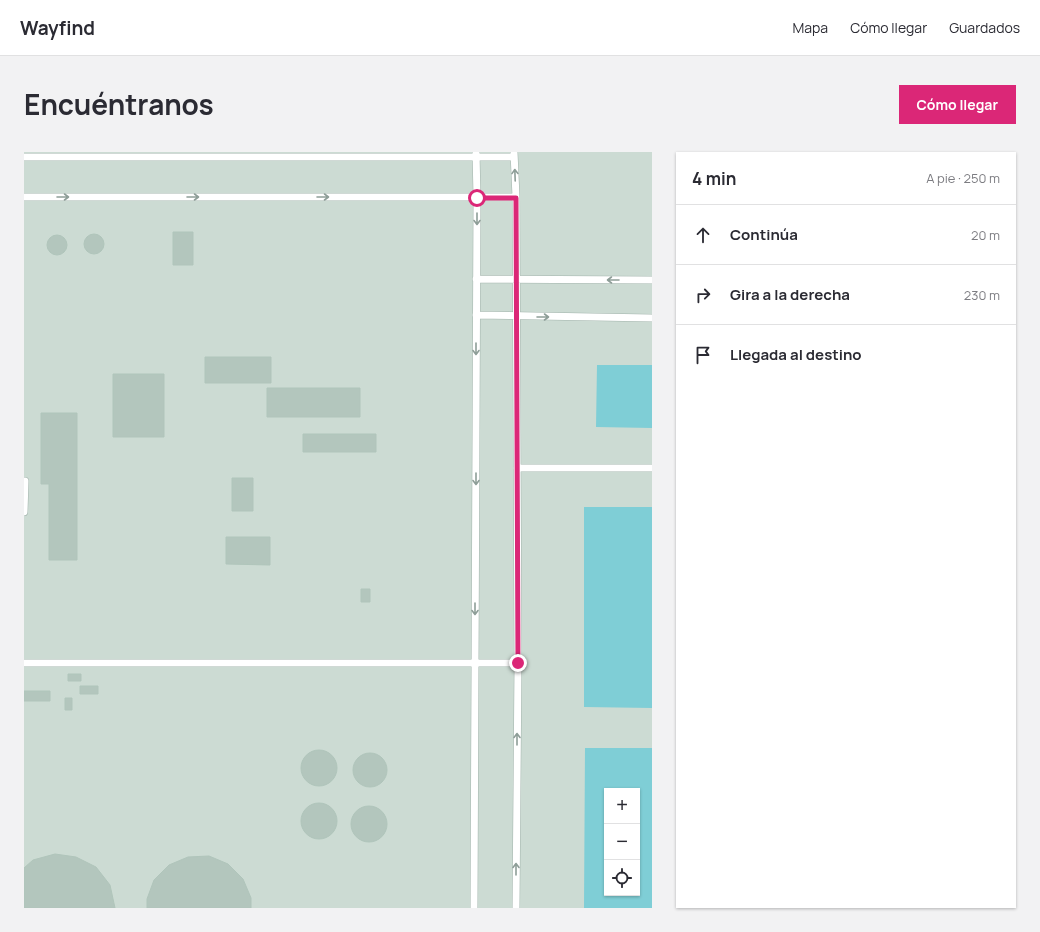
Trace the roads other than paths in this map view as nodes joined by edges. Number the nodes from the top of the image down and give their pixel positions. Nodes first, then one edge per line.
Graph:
1 (476, 154) edge
2 (514, 154) edge
3 (24, 157) edge
4 (24, 197) edge
5 (477, 198) junction
6 (516, 198) junction
7 (476, 279) junction
8 (516, 279) junction
9 (652, 280) edge
10 (476, 316) junction
11 (516, 316) junction
12 (652, 318) edge
13 (517, 468) junction
14 (652, 468) edge
15 (25, 481) dead end
16 (24, 512) edge
17 (24, 663) edge
18 (475, 663) junction
19 (518, 663) junction
20 (474, 908) edge
21 (516, 908) edge

1 - 2 lane
1 - 3 lane
1 - 5 lane
6 -> 2 lane
4 -> 5 lane
5 - 6 lane
5 -> 7 lane
6 - 8 lane
7 - 8 lane
7 - 10 lane
9 -> 8 lane
8 - 11 lane
10 - 11 lane
10 -> 18 lane
11 -> 12 lane
11 - 13 lane
13 - 14 lane
13 - 19 lane
15 - 16 lane
17 - 18 lane
18 - 19 lane
18 - 20 lane
21 -> 19 lane

